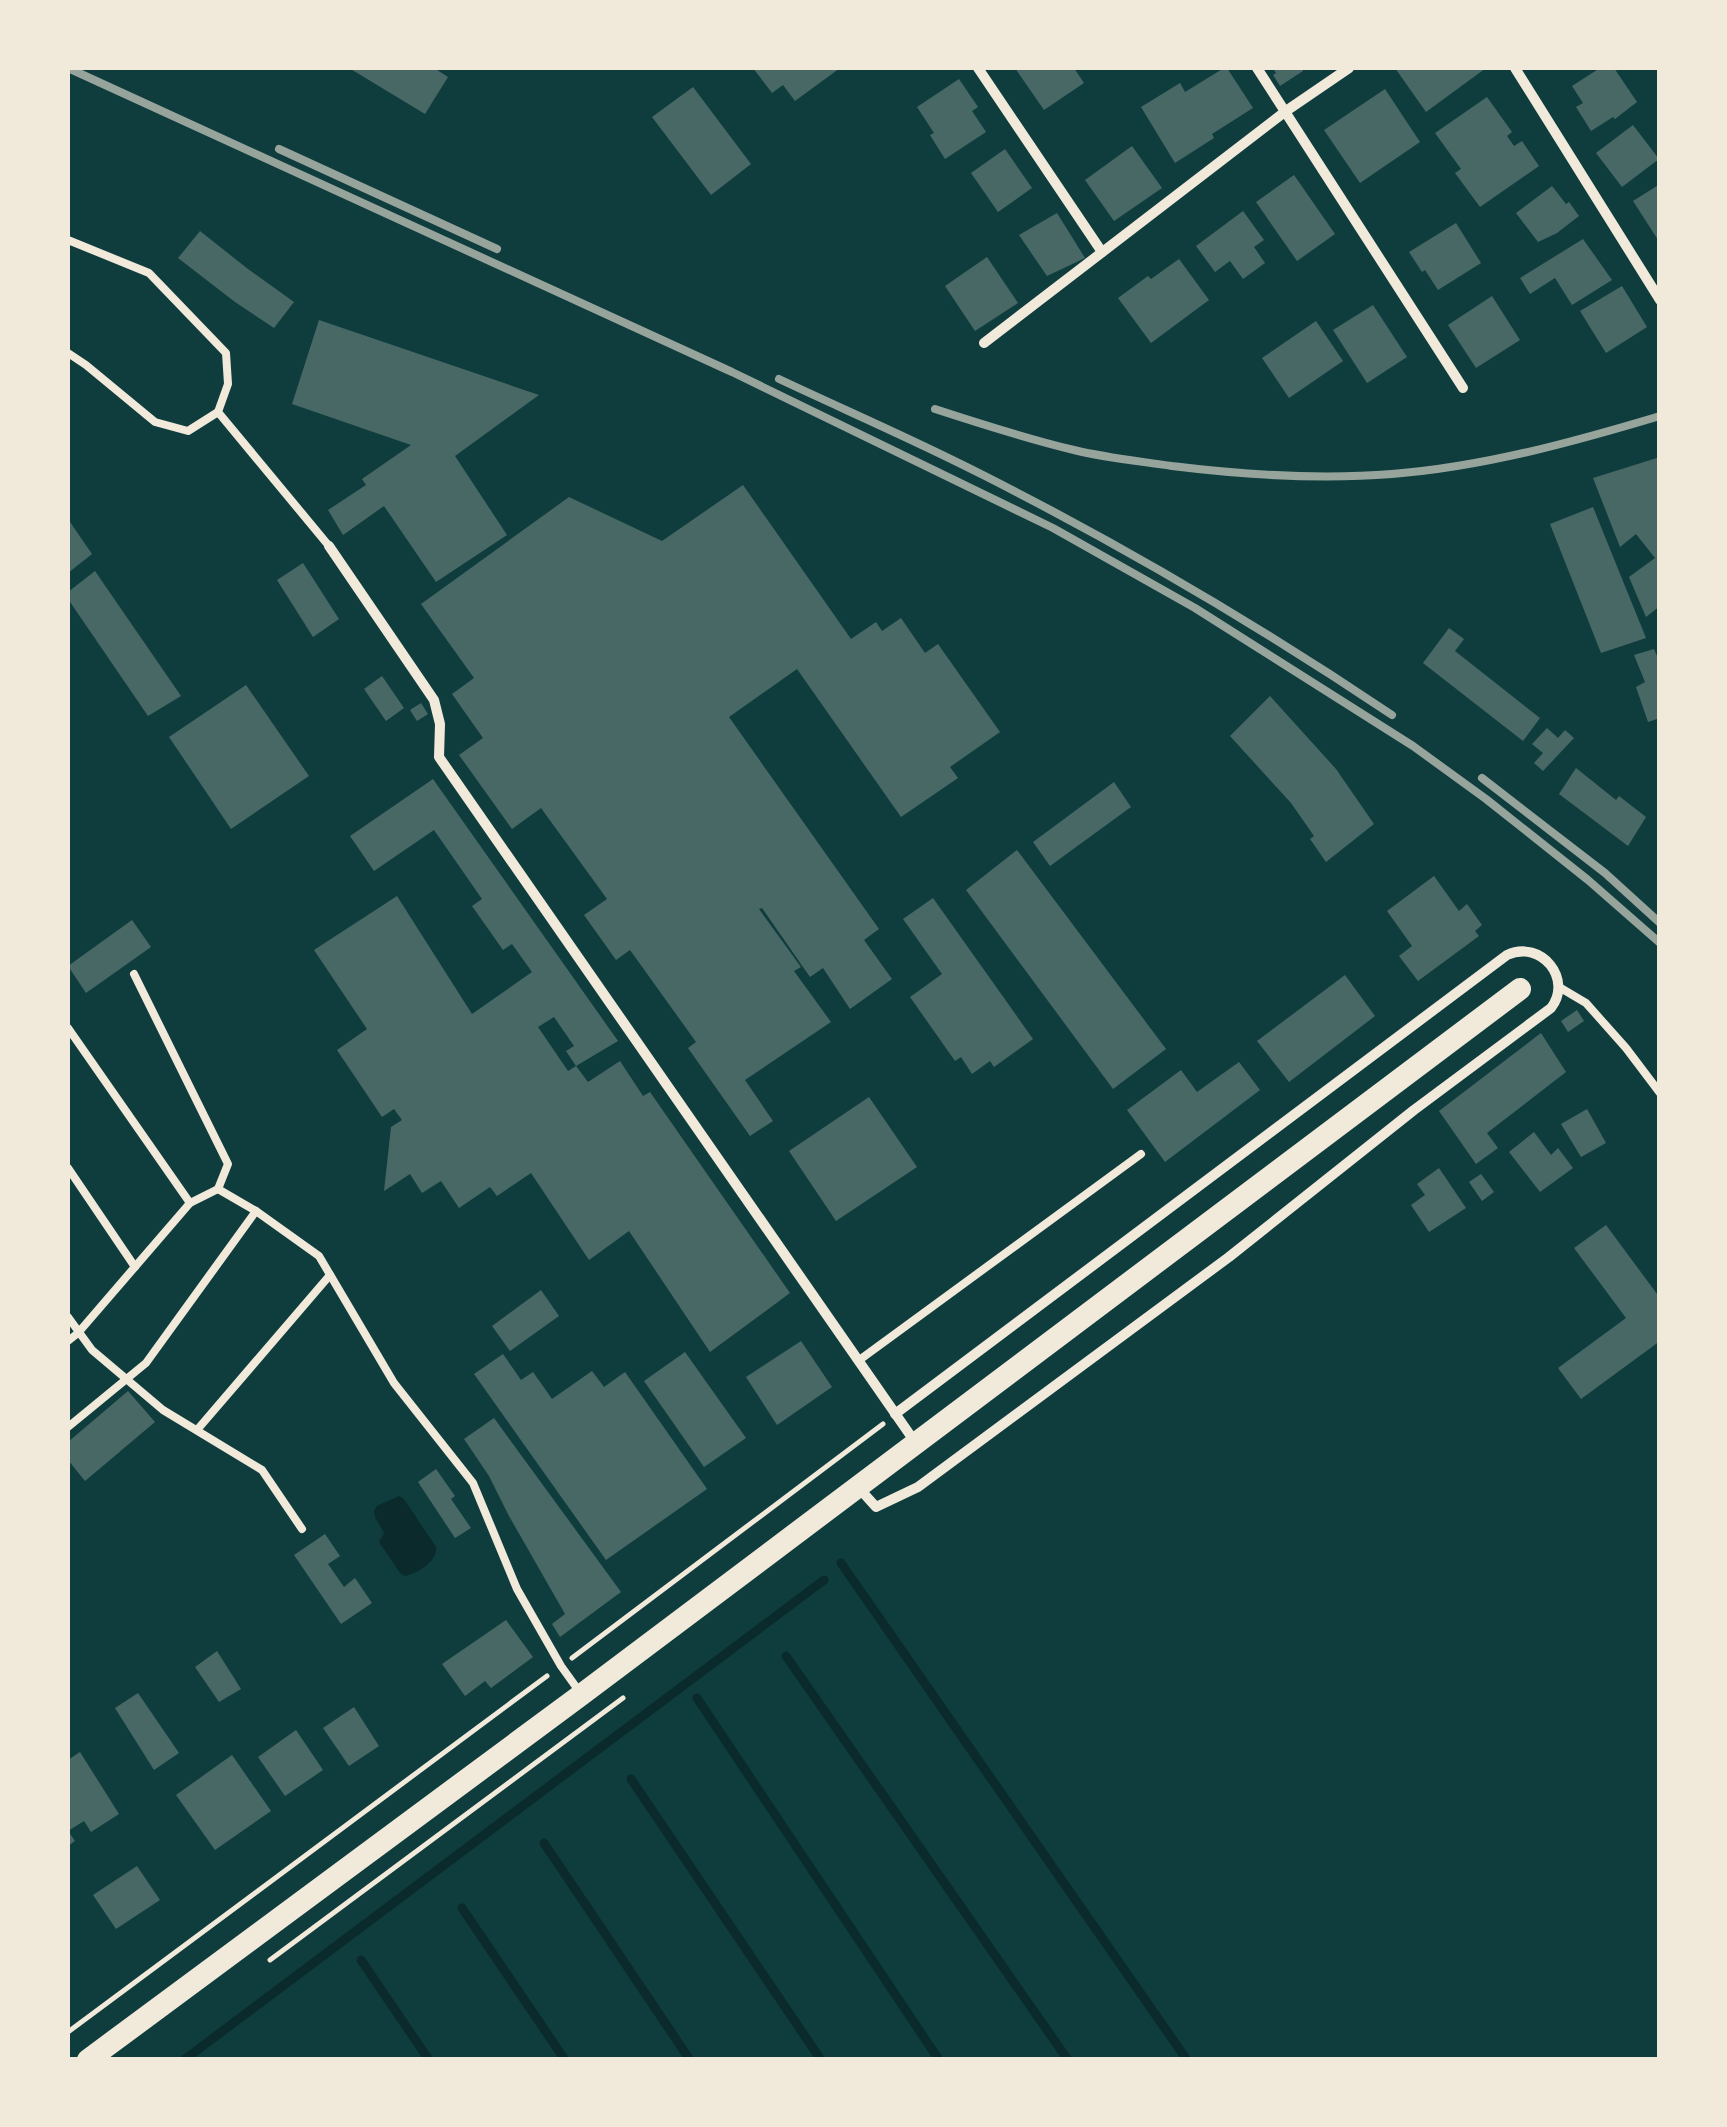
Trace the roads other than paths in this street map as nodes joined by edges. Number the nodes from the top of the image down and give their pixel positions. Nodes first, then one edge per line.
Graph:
1 (978, 68) edge
2 (1257, 68) edge
3 (1349, 68) edge
4 (1515, 68) edge
5 (1286, 111) junction
6 (68, 240) edge
7 (1102, 252) junction
8 (1660, 300) edge
9 (984, 343) dead end
10 (68, 353) edge
11 (1463, 388) dead end
12 (218, 412) junction
13 (329, 546) joint
14 (134, 974) dead end
15 (1559, 987) junction
16 (1520, 989) dead end
17 (68, 1028) edge
18 (1660, 1093) edge
19 (1141, 1154) dead end
20 (68, 1168) edge
21 (218, 1189) junction
22 (190, 1203) junction
23 (256, 1211) junction
24 (135, 1268) junction
25 (330, 1275) junction
26 (68, 1316) edge
27 (78, 1333) junction
28 (68, 1341) edge
29 (858, 1361) junction
30 (128, 1379) junction
31 (895, 1414) junction
32 (68, 1427) edge
33 (196, 1430) junction
34 (915, 1442) junction
35 (857, 1486) junction
36 (302, 1529) dead end
37 (582, 1695) junction
38 (88, 2060) edge

1 - 7 street
2 - 5 street
3 - 5 street
4 - 8 street
5 - 7 street
5 - 11 street
6 - 12 lane
7 - 9 street
10 - 12 lane
12 - 13 lane
13 - 29 street
14 - 21 lane
15 - 18 lane
15 - 31 street
15 - 35 street
16 - 34 main road
17 - 22 lane
19 - 29 lane
20 - 24 lane
21 - 22 lane
21 - 23 lane
22 - 24 lane
23 - 25 lane
23 - 30 lane
24 - 27 lane
25 - 33 lane
25 - 37 lane
26 - 27 lane
27 - 28 lane
27 - 30 lane
29 - 31 street
30 - 32 lane
30 - 33 lane
31 - 34 street
33 - 36 lane
34 - 35 main road
35 - 37 main road
37 - 38 main road

